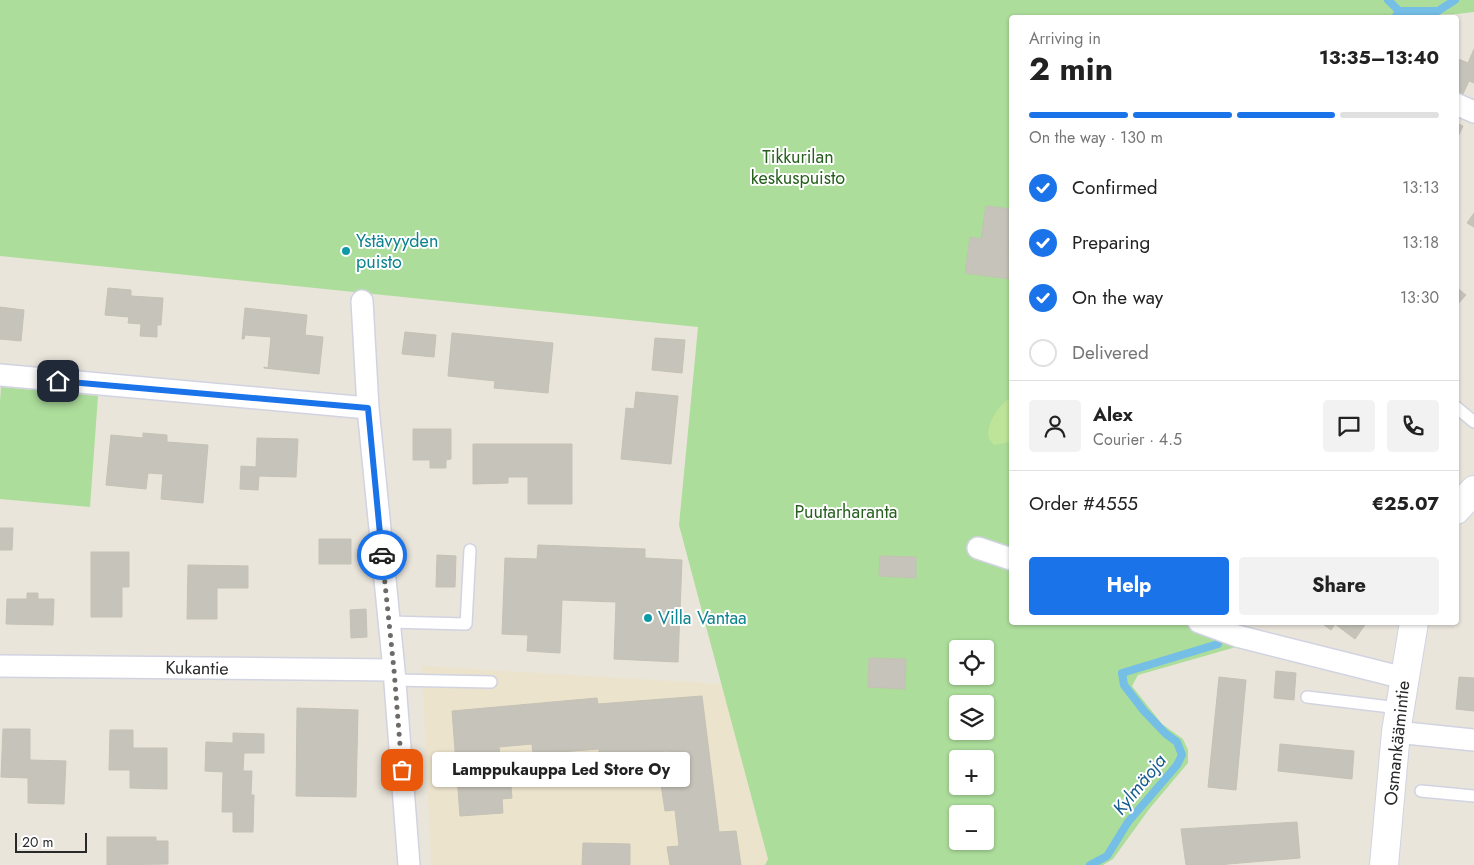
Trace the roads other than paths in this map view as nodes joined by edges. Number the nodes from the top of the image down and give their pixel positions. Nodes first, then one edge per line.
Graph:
1 (1459, 105) edge
2 (1474, 112) edge
3 (362, 300) dead end
4 (0, 376) edge
5 (368, 408) junction
6 (1459, 410) edge
7 (1474, 422) edge
8 (1474, 490) edge
9 (1459, 507) edge
10 (978, 548) dead end
11 (470, 550) dead end
12 (1009, 558) edge
13 (389, 622) junction
14 (1205, 625) edge
15 (1413, 625) edge
16 (0, 666) edge
17 (394, 675) junction
18 (1404, 678) junction
19 (491, 682) dead end
20 (1307, 697) dead end
21 (1398, 720) junction
22 (1474, 740) edge
23 (1421, 791) dead end
24 (1474, 796) edge
25 (409, 865) edge
26 (1384, 865) edge

1 - 2 street
3 - 5 street
4 - 5 street
5 - 13 street
6 - 7 lane
8 - 9 street
10 - 12 street
11 - 13 lane
13 - 17 street
14 - 18 street
15 - 18 street, Osmankäämintie
16 - 17 street, Kukantie
17 - 19 lane
17 - 25 street
18 - 21 street, Osmankäämintie
20 - 21 lane
21 - 22 street
21 - 26 street, Osmankäämintie
23 - 24 lane

